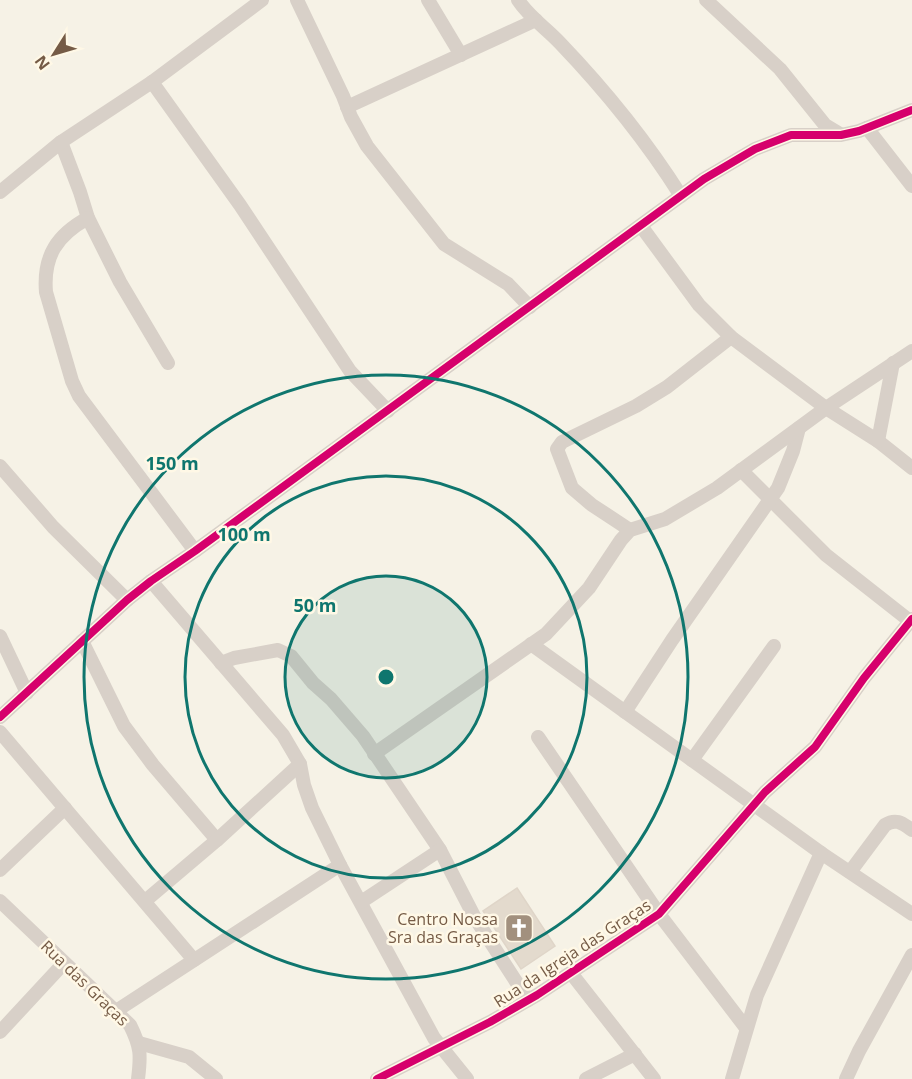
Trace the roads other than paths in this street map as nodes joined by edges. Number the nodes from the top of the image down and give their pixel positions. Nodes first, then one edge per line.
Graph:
1 (262, 0) edge
2 (297, 0) edge
3 (428, 0) edge
4 (518, 0) edge
5 (706, 0) edge
6 (536, 20) junction
7 (461, 55) junction
8 (152, 82) junction
9 (347, 107) junction
10 (912, 110) edge
11 (867, 128) junction
12 (841, 135) junction
13 (61, 142) junction
14 (912, 186) edge
15 (0, 192) edge
16 (681, 196) junction
17 (88, 218) junction
18 (641, 226) junction
19 (530, 307) junction
20 (731, 337) junction
21 (912, 351) edge
22 (168, 363) dead end
23 (893, 363) junction
24 (826, 408) junction
25 (388, 411) junction
26 (799, 428) junction
27 (878, 441) junction
28 (0, 466) edge
29 (912, 468) edge
30 (741, 470) junction
31 (770, 499) junction
32 (630, 530) junction
33 (195, 551) junction
34 (151, 580) junction
35 (127, 600) junction
36 (909, 626) edge
37 (0, 636) edge
38 (82, 641) junction
39 (531, 644) junction
40 (774, 646) dead end
41 (221, 663) junction
42 (27, 693) junction
43 (626, 712) junction
44 (0, 717) edge
45 (0, 732) edge
46 (538, 737) dead end
47 (374, 754) junction
48 (692, 760) junction
49 (300, 764) junction
50 (754, 805) junction
51 (65, 808) junction
52 (912, 830) edge
53 (217, 840) junction
54 (440, 850) junction
55 (821, 853) junction
56 (340, 865) junction
57 (0, 870) edge
58 (850, 873) junction
59 (145, 901) junction
60 (361, 902) junction
61 (2, 905) edge
62 (659, 914) junction
63 (912, 914) edge
64 (912, 956) edge
65 (194, 960) junction
66 (64, 963) junction
67 (571, 973) junction
68 (528, 1000) junction
69 (116, 1011) junction
70 (746, 1028) junction
71 (0, 1032) edge
72 (138, 1043) junction
73 (441, 1046) junction
74 (635, 1054) junction
75 (382, 1078) edge
76 (138, 1079) edge
77 (216, 1079) edge
78 (467, 1079) edge
79 (586, 1079) edge
80 (654, 1079) edge
81 (732, 1079) edge
82 (846, 1079) edge

1 - 8 street
2 - 9 street
3 - 7 street
4 - 6 street
5 - 12 street
6 - 7 street
6 - 16 street
7 - 9 street
8 - 13 street
8 - 25 street
9 - 19 street
10 - 11 street
11 - 12 street
11 - 14 street
12 - 16 street
13 - 15 street
13 - 17 street
16 - 18 street
17 - 22 street
17 - 33 street
18 - 19 street
18 - 20 street
19 - 25 street
20 - 24 street
20 - 32 street
21 - 23 street
23 - 24 street
23 - 27 street
24 - 26 street
24 - 27 street
25 - 33 street
26 - 30 street
26 - 31 street
27 - 29 street
28 - 35 street
30 - 31 street
30 - 32 street
31 - 36 street
31 - 43 street
32 - 39 street
33 - 34 street
34 - 35 street
34 - 41 street
35 - 38 street
36 - 50 street, Rua da Igreja das Graças
37 - 42 street
38 - 42 street
38 - 53 street
39 - 43 street
39 - 47 street
40 - 48 street
41 - 47 street
41 - 49 street
42 - 44 street
43 - 48 street
45 - 51 street
46 - 62 street
47 - 54 street
48 - 50 street
49 - 53 street
49 - 56 street
50 - 55 street
50 - 62 street, Rua da Igreja das Graças
51 - 57 street
51 - 59 street
52 - 58 street
53 - 59 street
54 - 60 street
54 - 68 street
55 - 58 street
55 - 70 street
56 - 60 street
56 - 65 street
58 - 63 street
59 - 65 street
60 - 73 street
61 - 66 street, Rua das Graças
62 - 67 street, Rua da Igreja das Graças
62 - 70 street
64 - 82 street
65 - 69 street
66 - 69 street, Rua das Graças
66 - 71 street
67 - 68 street, Rua da Igreja das Graças
67 - 74 street
68 - 73 street, Rua da Igreja das Graças
69 - 72 street, Rua das Graças
70 - 81 street
72 - 76 street, Rua das Graças
72 - 77 street
73 - 75 street, Rua da Igreja das Graças
73 - 78 street
74 - 79 street
74 - 80 street

